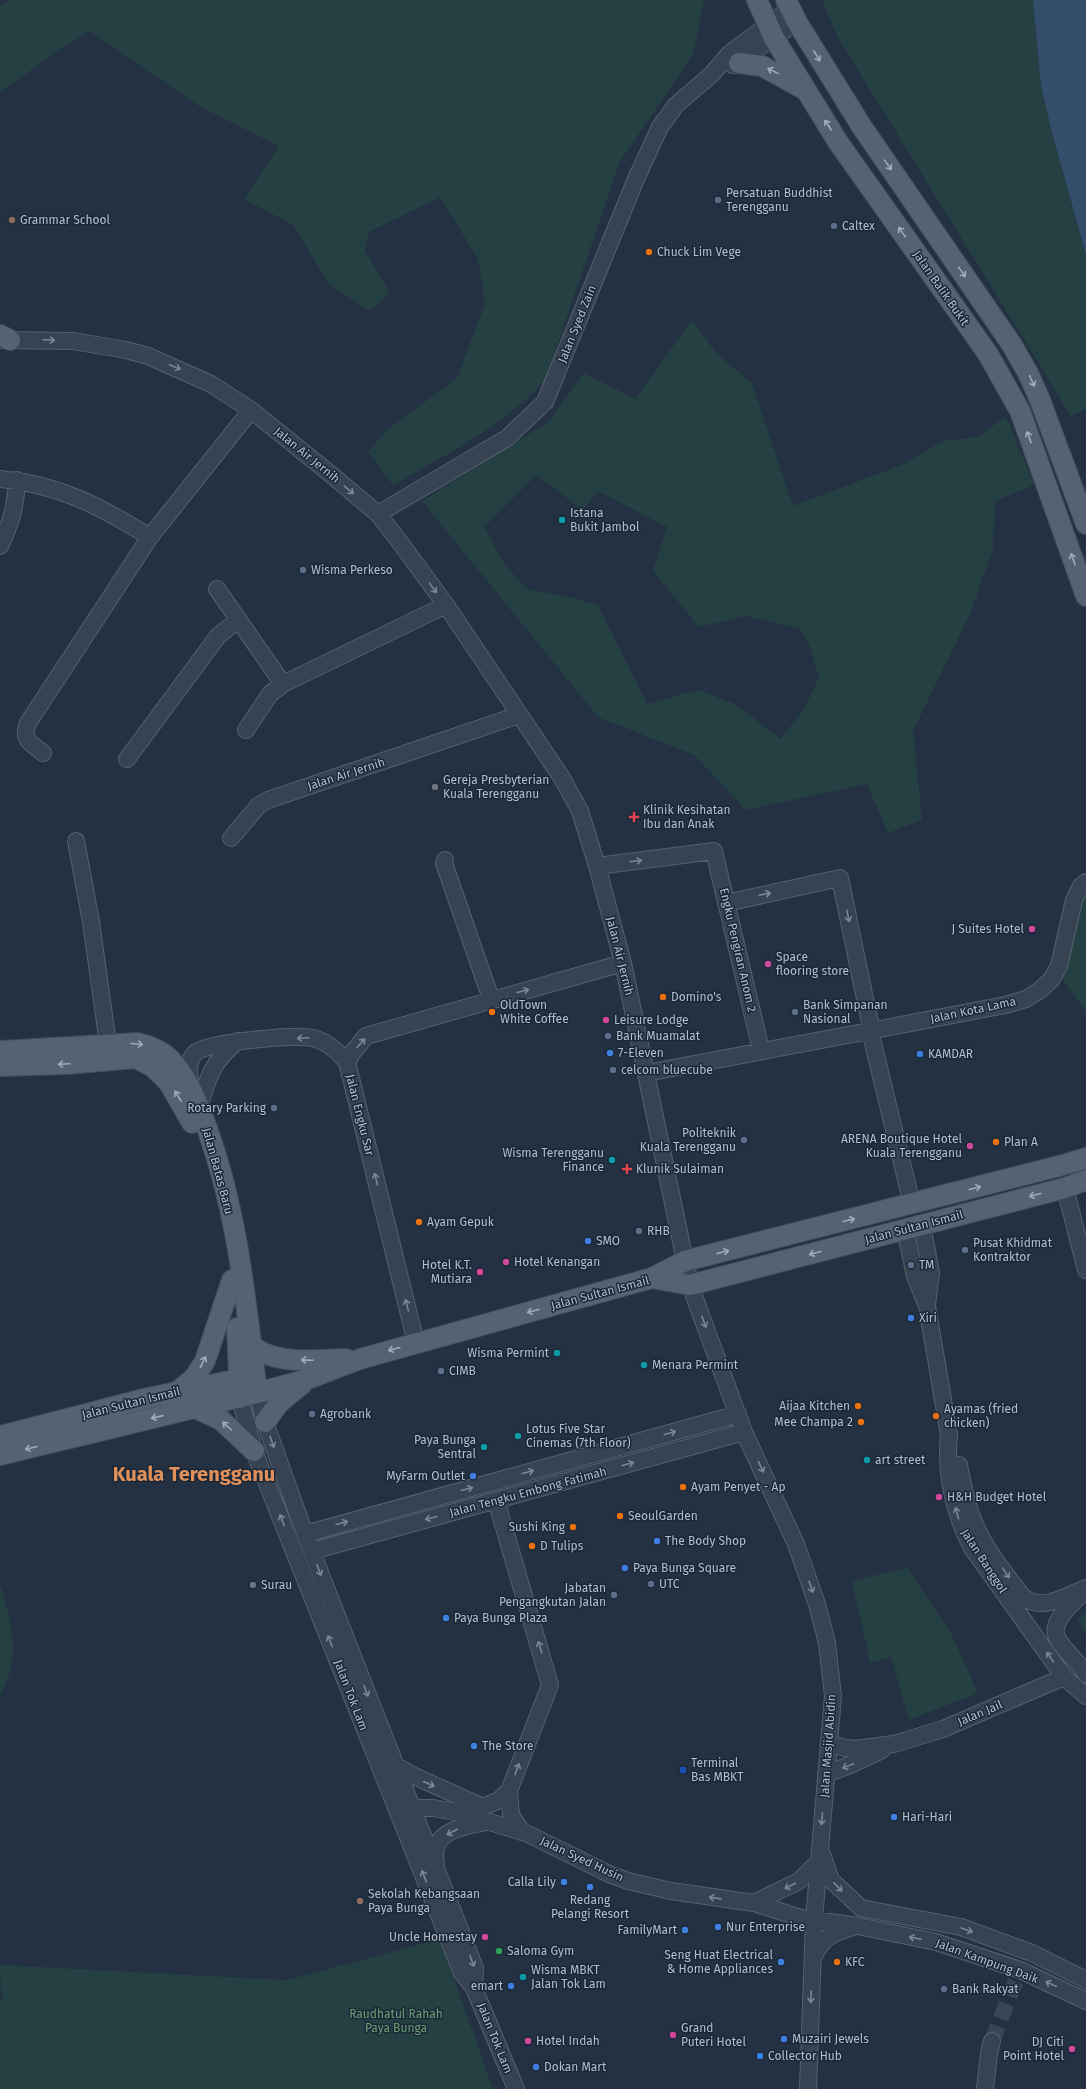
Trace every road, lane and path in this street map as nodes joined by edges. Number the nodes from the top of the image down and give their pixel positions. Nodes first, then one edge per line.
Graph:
1 (757, 0) edge
2 (791, 10) edge
3 (771, 32) junction
4 (739, 63) junction
5 (711, 74) junction
6 (804, 89) junction
7 (3, 339) edge
8 (251, 410) junction
9 (0, 479) edge
10 (17, 480) junction
11 (378, 514) junction
12 (1086, 524) edge
13 (150, 537) junction
14 (0, 546) edge
15 (217, 589) dead end
16 (1086, 596) edge
17 (446, 605) junction
18 (238, 620) junction
19 (283, 684) junction
20 (519, 715) junction
21 (246, 730) dead end
22 (43, 753) dead end
23 (127, 759) dead end
24 (232, 838) dead end
25 (76, 840) dead end
26 (445, 860) dead end
27 (597, 866) junction
28 (1086, 882) edge
29 (726, 903) junction
30 (623, 963) junction
31 (491, 999) junction
32 (871, 1031) junction
33 (238, 1041) junction
34 (108, 1044) junction
35 (761, 1050) junction
36 (0, 1051) edge
37 (347, 1062) junction
38 (0, 1066) edge
39 (646, 1073) junction
40 (190, 1090) junction
41 (199, 1108) junction
42 (1086, 1158) edge
43 (1086, 1180) edge
44 (1065, 1188) junction
45 (912, 1204) junction
46 (914, 1227) junction
47 (685, 1261) junction
48 (1086, 1270) edge
49 (652, 1278) junction
50 (232, 1280) junction
51 (690, 1285) junction
52 (237, 1333) junction
53 (416, 1343) junction
54 (252, 1347) junction
55 (360, 1359) junction
56 (308, 1378) junction
57 (246, 1390) junction
58 (178, 1392) junction
59 (195, 1408) junction
60 (738, 1414) junction
61 (265, 1422) junction
62 (744, 1432) junction
63 (949, 1435) junction
64 (0, 1436) edge
65 (254, 1450) junction
66 (0, 1455) edge
67 (496, 1500) junction
68 (305, 1534) junction
69 (312, 1551) junction
70 (1086, 1589) edge
71 (1086, 1674) edge
72 (1064, 1677) junction
73 (1086, 1696) edge
74 (828, 1743) junction
75 (894, 1744) junction
76 (395, 1766) junction
77 (826, 1774) junction
78 (509, 1791) junction
79 (405, 1810) junction
80 (489, 1821) junction
81 (522, 1832) junction
82 (820, 1854) junction
83 (436, 1869) junction
84 (754, 1903) junction
85 (814, 1920) junction
86 (858, 1926) junction
87 (813, 1958) junction
88 (1086, 1980) edge
89 (474, 1988) junction
90 (1086, 2001) edge
91 (992, 2041) tunnel mouth
92 (809, 2085) edge
93 (516, 2089) edge
94 (985, 2089) edge

1 - 3 main road, Jalan Balik Bukit
2 - 3 street
2 -> 12 main road
3 - 4 street
3 - 5 street
3 - 6 main road, Jalan Balik Bukit
4 - 5 street
6 -> 4 main road
5 - 11 street, Jalan Syed Zain
16 -> 6 main road, Jalan Balik Bukit
7 -> 8 street, Jalan Air Jernih
8 -> 11 street, Jalan Air Jernih
8 - 13 street
9 - 10 street
10 - 13 street
10 - 14 street
11 -> 17 street, Jalan Air Jernih
13 - 22 street
15 - 18 street
17 - 19 street
17 - 20 street, Jalan Air Jernih
18 - 19 street
18 - 23 street
19 - 21 street
20 - 24 street, Jalan Air Jernih
20 - 27 street, Jalan Air Jernih
25 - 34 street
26 - 31 street
27 -> 29 street, Engku Pengiran Anom 2
27 - 30 street, Jalan Air Jernih
28 - 32 street, Jalan Kota Lama
29 -> 32 street
29 - 35 street, Engku Pengiran Anom 2
31 -> 30 street, Jalan Engku Sar
30 - 39 street, Jalan Air Jernih
37 -> 31 street, Jalan Engku Sar
32 - 35 street, Jalan Kota Lama
32 - 45 street
37 -> 33 street
33 - 40 street
33 - 41 street
34 - 36 main road, Jalan Batas Baru
34 -> 40 main road, Jalan Batas Baru
35 - 39 street, Jalan Kota Lama
53 -> 37 street, Jalan Engku Sar
50 -> 38 main road, Jalan Batas Baru
39 - 47 street, Jalan Air Jernih
40 - 41 main road, Jalan Batas Baru
41 - 54 main road, Jalan Batas Baru
45 -> 42 main road, Jalan Sultan Ismail
43 - 44 main road, Jalan Sultan Ismail
44 -> 46 main road, Jalan Sultan Ismail
44 - 48 street
47 -> 45 main road, Jalan Sultan Ismail
46 -> 51 main road, Jalan Sultan Ismail
46 - 63 street, Jalan Banggol
47 - 49 main road, Jalan Sultan Ismail
47 - 51 street, Jalan Air Jernih
49 - 51 main road, Jalan Sultan Ismail
49 -> 53 main road, Jalan Sultan Ismail
50 - 52 main road, Jalan Batas Baru
58 -> 50 main road
51 -> 60 street, Jalan Masjid Abidin
52 - 54 main road
52 - 57 main road, Jalan Batas Baru
53 -> 55 main road, Jalan Sultan Ismail
55 -> 54 main road
54 - 57 main road, Jalan Batas Baru
55 - 56 main road, Jalan Sultan Ismail
56 - 57 main road, Jalan Sultan Ismail
56 - 61 main road
57 - 58 main road, Jalan Sultan Ismail
57 - 59 main road, Jalan Sultan Ismail
57 - 61 street, Jalan Tok Lam
57 - 65 street, Jalan Tok Lam
58 - 64 main road, Jalan Sultan Ismail
65 -> 59 main road
59 -> 66 main road, Jalan Sultan Ismail
60 - 62 street, Jalan Masjid Abidin
68 -> 60 street, Jalan Tengku Embong Fatimah
61 -> 68 street, Jalan Tok Lam
67 -> 62 street, Jalan Tengku Embong Fatimah
62 -> 74 street, Jalan Masjid Abidin
63 -> 70 street
72 -> 63 street, Jalan Banggol
79 -> 65 street, Jalan Tok Lam
67 -> 69 street, Jalan Tengku Embong Fatimah
78 -> 67 street
68 - 69 street, Jalan Tok Lam
69 -> 76 street, Jalan Tok Lam
70 - 71 street
72 - 73 street, Jalan Banggol
72 - 75 street, Jalan Jail
74 - 75 street, Jalan Jail
74 - 77 street, Jalan Masjid Abidin
75 -> 77 street, Jalan Jail
76 -> 78 street
76 - 79 street, Jalan Tok Lam
77 -> 82 street, Jalan Masjid Abidin
78 - 81 street
79 - 80 street, Jalan Syed Husin
79 - 83 street, Jalan Tok Lam
89 -> 79 street, Jalan Tok Lam
80 - 81 street, Jalan Syed Husin
80 -> 83 street
84 -> 81 street, Jalan Syed Husin
82 -> 84 street
82 - 85 street, Jalan Masjid Abidin
82 -> 88 street, Jalan Kampung Daik
83 -> 89 street, Jalan Tok Lam
84 - 85 street, Jalan Syed Husin
85 - 86 street, Jalan Kampung Daik
85 - 87 street, Jalan Masjid Abidin
86 - 87 street
90 -> 86 street, Jalan Kampung Daik
87 -> 92 street, Jalan Masjid Abidin
89 - 93 street, Jalan Tok Lam
91 - 94 street

